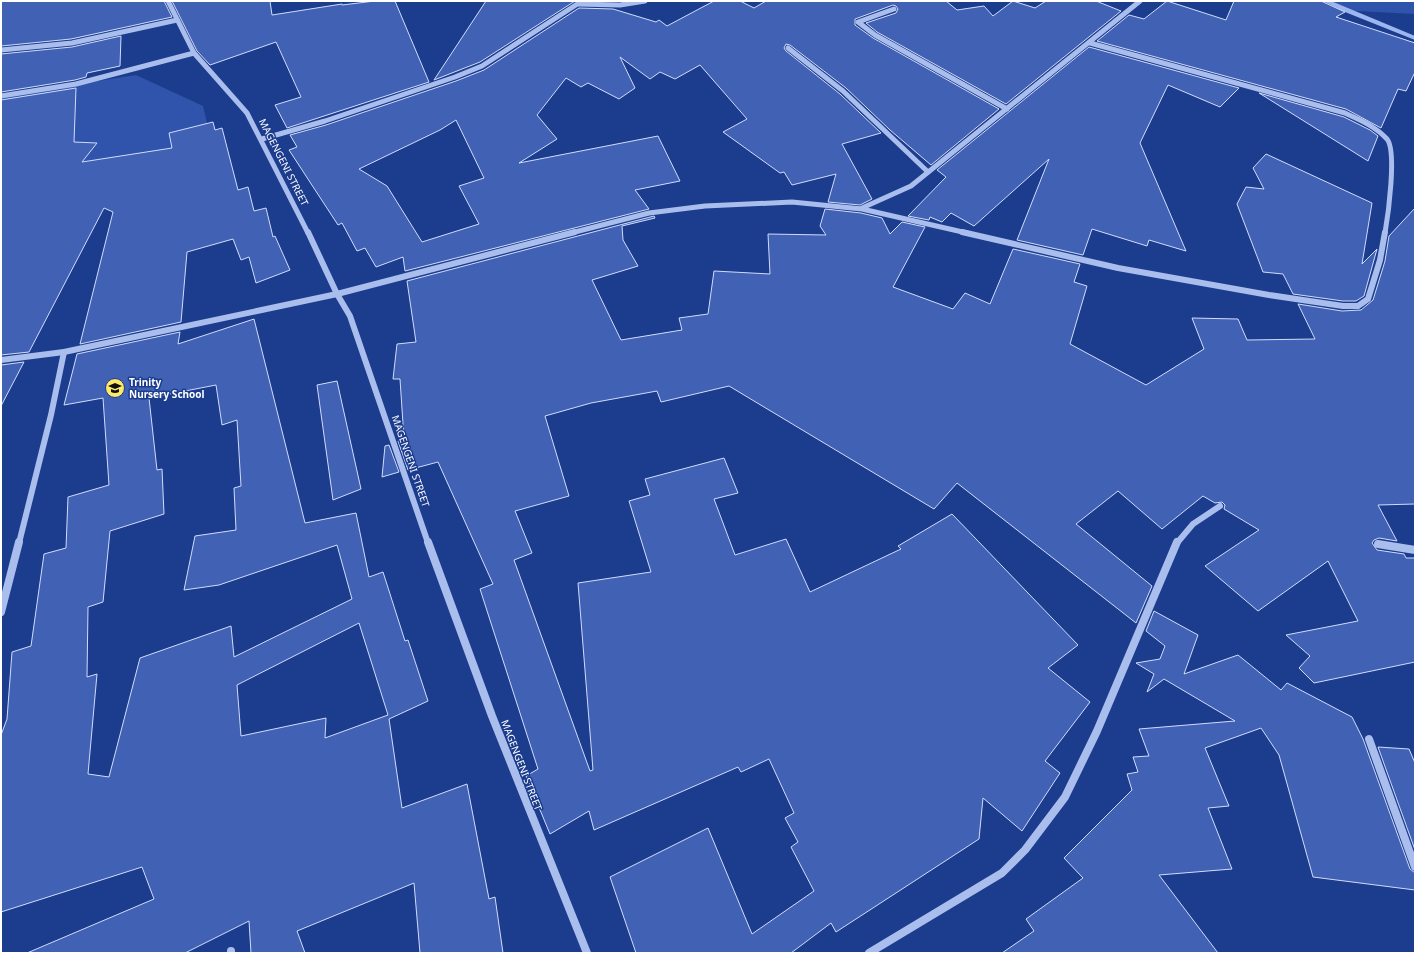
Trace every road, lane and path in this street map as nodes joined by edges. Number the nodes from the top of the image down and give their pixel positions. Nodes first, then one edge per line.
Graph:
1 (168, 1) edge
2 (645, 1) edge
3 (1140, 1) edge
4 (580, 3) edge
5 (894, 9) dead end
6 (177, 20) junction
7 (1090, 42) junction
8 (788, 48) dead end
9 (1, 50) edge
10 (194, 54) junction
11 (1, 96) edge
12 (1007, 109) junction
13 (262, 139) junction
14 (928, 172) junction
15 (862, 208) junction
16 (337, 294) junction
17 (64, 352) junction
18 (1, 360) edge
19 (1220, 506) dead end
20 (1378, 544) dead end
21 (1415, 550) edge
22 (1, 612) edge
23 (1369, 739) dead end
24 (1415, 867) edge
25 (587, 953) edge
26 (869, 953) edge

1 - 6 street, MAGENGENI STREET
2 - 4 street
3 - 7 street
4 - 13 street
5 - 12 street
6 - 9 street
6 - 10 street, MAGENGENI STREET
7 - 12 street
7 - 15 street
8 - 14 street
10 - 11 street
10 - 13 street, MAGENGENI STREET
12 - 14 street
13 - 16 street, MAGENGENI STREET
14 - 15 street
15 - 16 street
16 - 17 street
16 - 25 street, MAGENGENI STREET
17 - 18 street
17 - 22 street
19 - 26 street
20 - 21 street
23 - 24 street

